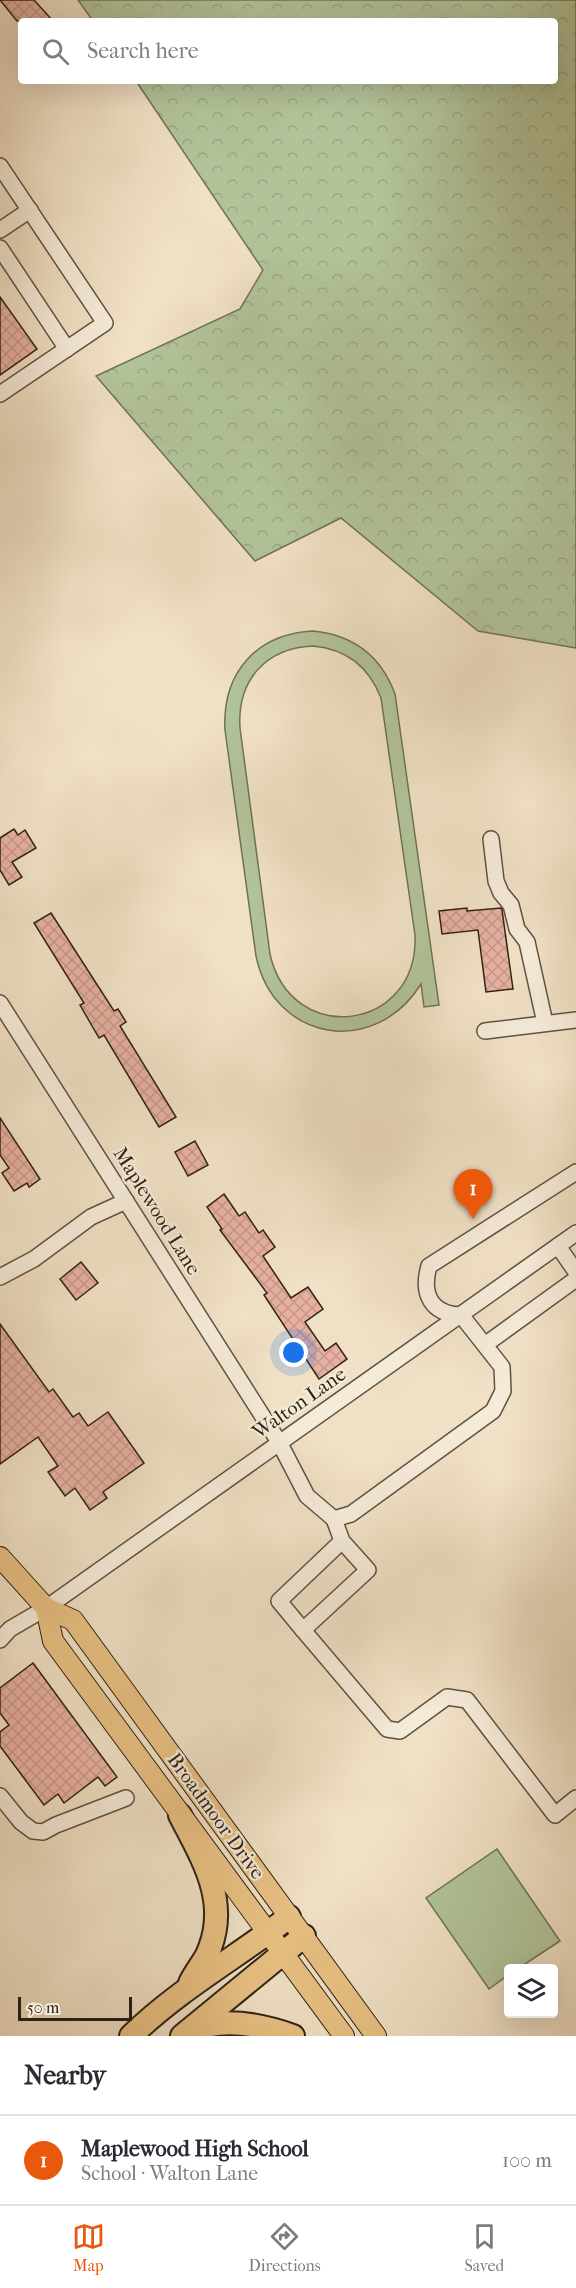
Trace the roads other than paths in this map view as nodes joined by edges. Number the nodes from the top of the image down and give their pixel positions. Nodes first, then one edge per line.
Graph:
1 (0, 166) edge
2 (30, 210) junction
3 (0, 230) edge
4 (0, 248) edge
5 (67, 349) junction
6 (0, 394) edge
7 (491, 839) dead end
8 (0, 1003) edge
9 (576, 1020) edge
10 (545, 1023) junction
11 (485, 1030) dead end
12 (576, 1172) edge
13 (126, 1202) junction
14 (576, 1233) edge
15 (558, 1246) junction
16 (576, 1272) edge
17 (0, 1276) edge
18 (576, 1279) edge
19 (461, 1315) junction
20 (486, 1344) junction
21 (279, 1442) junction
22 (334, 1519) junction
23 (342, 1541) junction
24 (4, 1567) edge
25 (46, 1608) junction
26 (303, 1630) junction
27 (0, 1640) edge
28 (0, 1796) edge
29 (126, 1798) dead end
30 (576, 1798) edge
31 (180, 1815) junction
32 (289, 1917) junction
33 (268, 1934) junction
34 (304, 1936) junction
35 (283, 1953) junction
36 (186, 1990) junction
37 (131, 2036) edge
38 (182, 2036) edge
39 (293, 2036) edge
40 (344, 2036) edge
41 (376, 2036) edge

1 - 2 street
2 - 3 street
2 - 5 street
4 - 5 street
5 - 6 street
7 - 10 street
8 - 13 street, Maplewood Lane
9 - 10 street
10 - 11 street
12 - 19 street
13 - 17 street
13 - 21 street, Maplewood Lane
14 - 15 street, Walton Lane
15 - 16 street
15 - 19 street, Walton Lane
18 - 20 street
19 - 20 street
19 - 21 street, Walton Lane
20 - 22 street
21 - 22 street, Maplewood Lane
21 - 25 street, Walton Lane
22 - 23 street
23 - 26 street
23 - 26 street
24 - 25 main road, Broadmoor Drive
25 - 27 street, Walton Lane
25 - 31 main road, Broadmoor Drive
25 - 32 main road, Broadmoor Drive
26 - 30 street
28 - 29 street
31 - 33 main road, Broadmoor Drive
31 - 36 highway
32 - 33 highway
32 - 34 main road, Broadmoor Drive
33 - 35 main road, Broadmoor Drive
33 - 36 highway
34 - 35 highway
34 - 41 main road, Broadmoor Drive
35 - 38 highway
35 - 40 main road, Broadmoor Drive
36 - 37 highway
38 - 39 highway

